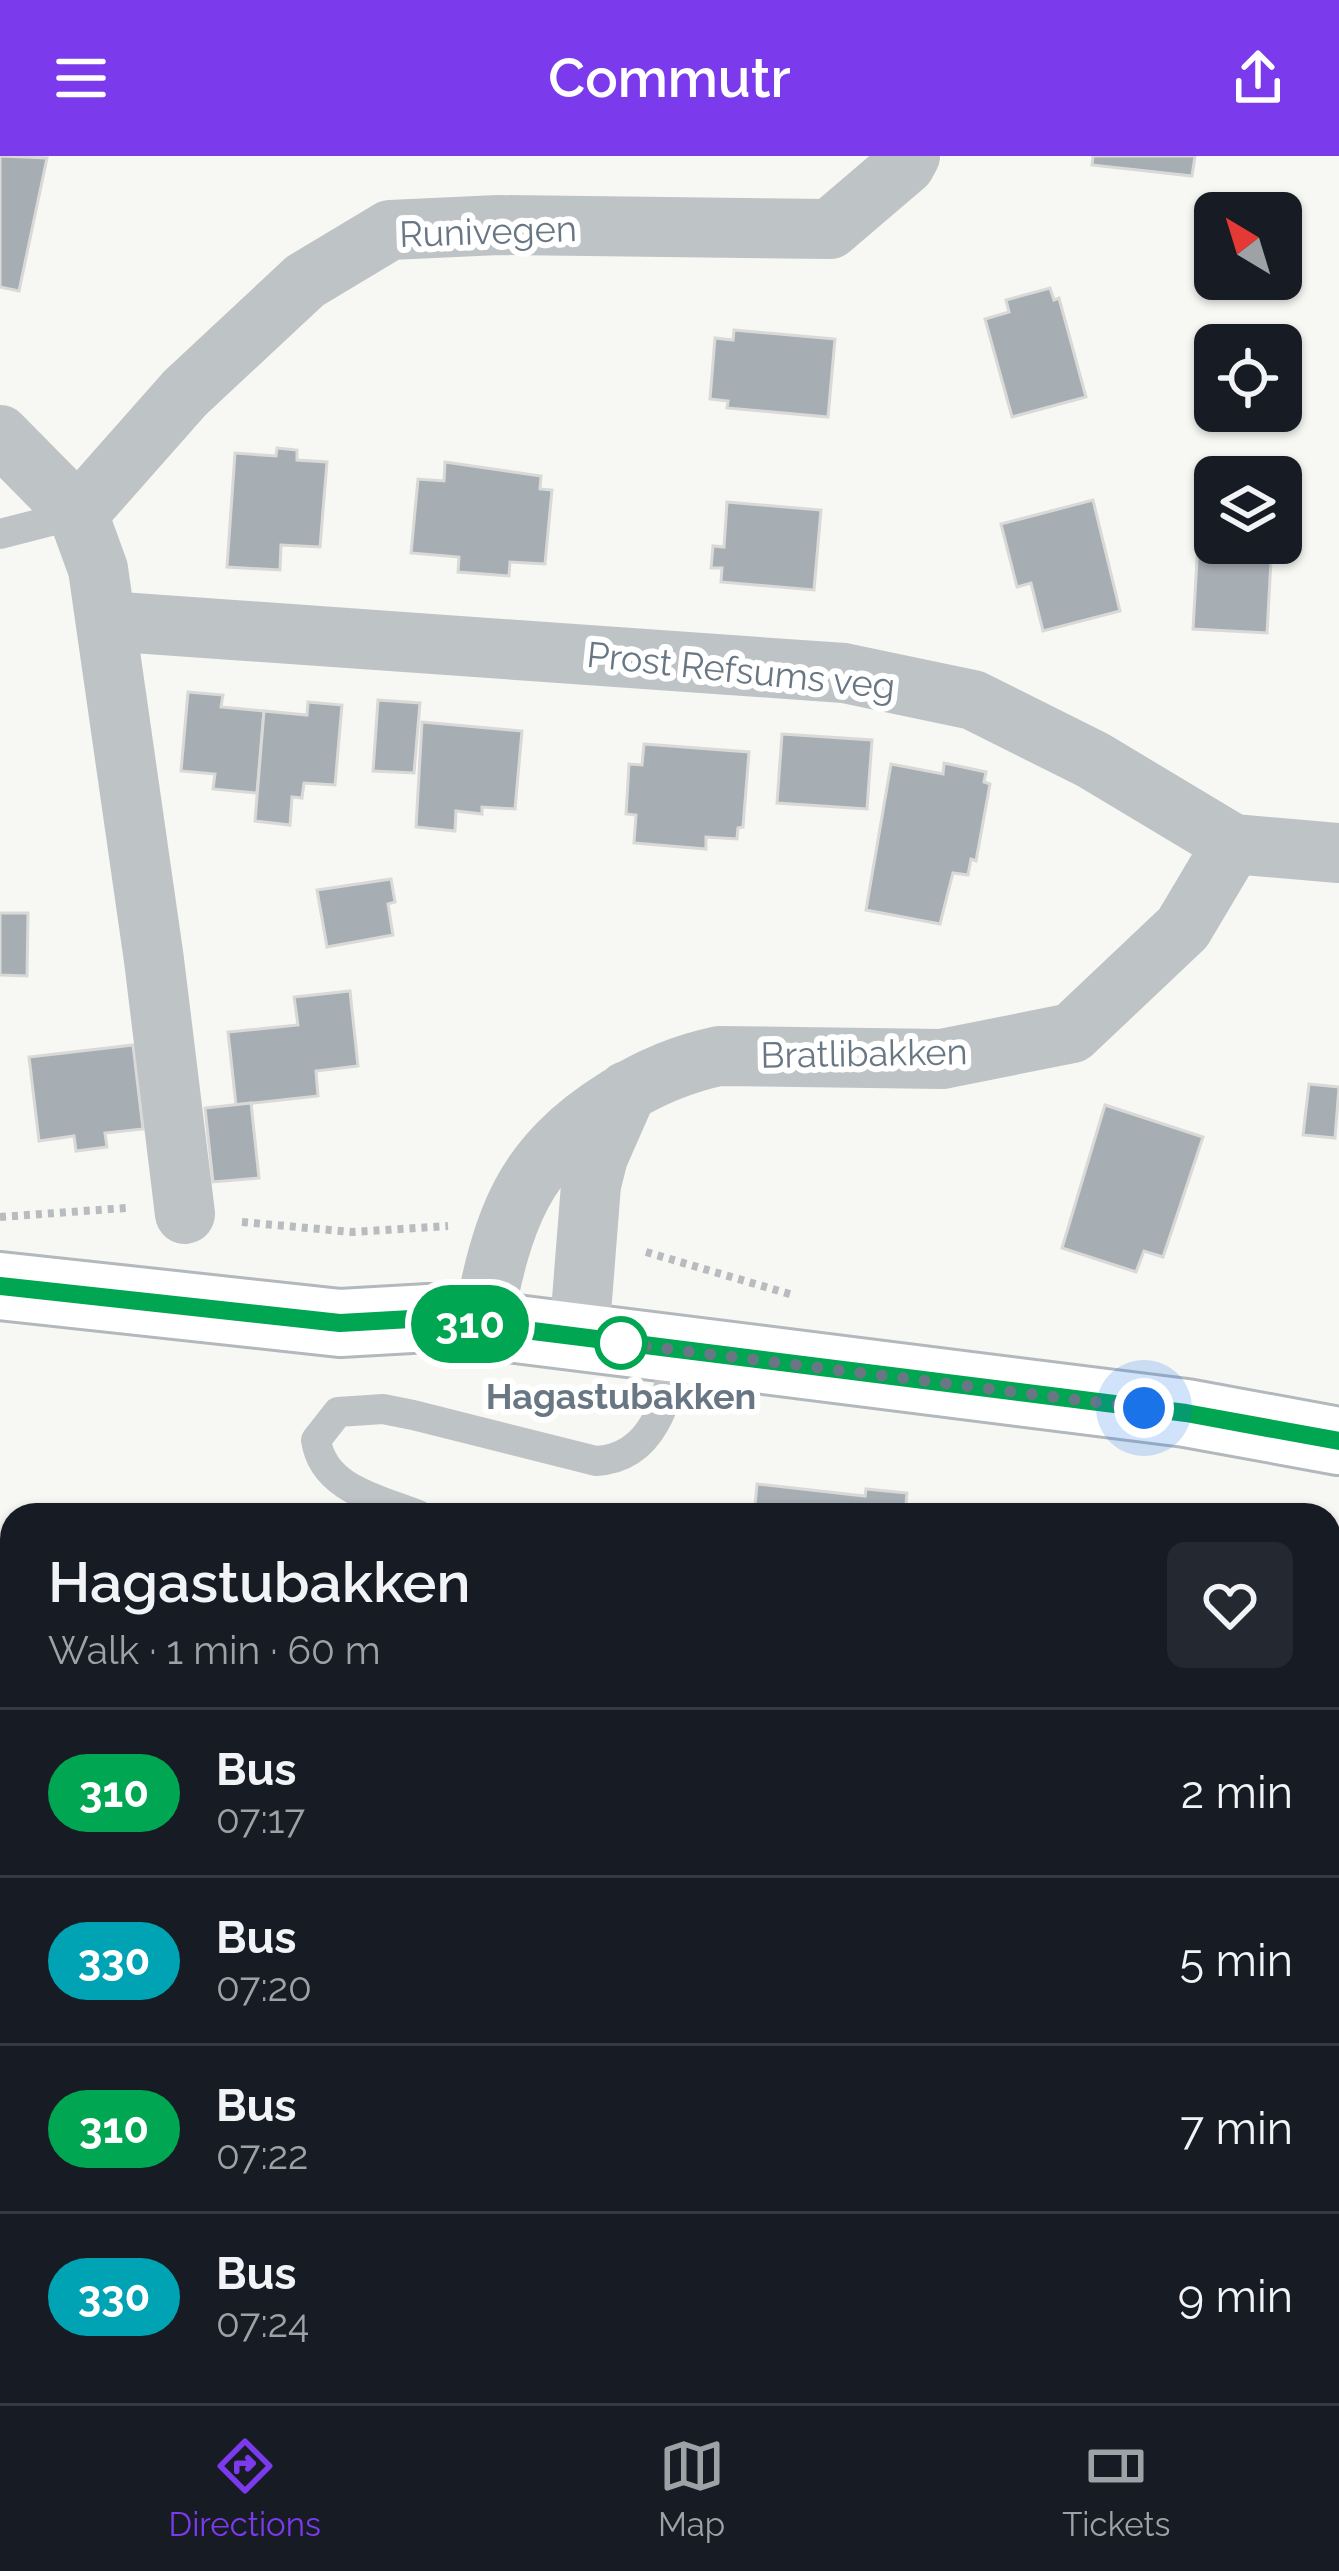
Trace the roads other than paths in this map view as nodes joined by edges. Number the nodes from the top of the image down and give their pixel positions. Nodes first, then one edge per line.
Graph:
1 (910, 156) edge
2 (0, 435) edge
3 (78, 514) junction
4 (0, 534) edge
5 (106, 620) junction
6 (1232, 844) junction
7 (1339, 854) edge
8 (627, 1091) junction
9 (185, 1214) dead end
10 (0, 1282) edge
11 (455, 1322) junction
12 (579, 1338) junction
13 (677, 1350) junction
14 (1339, 1442) edge
15 (389, 1503) edge

1 - 3 street, Runivegen
2 - 3 street
3 - 4 lane
3 - 5 street
5 - 6 street, Prost Refsums veg
5 - 9 street
6 - 7 street, Prost Refsums veg
6 - 8 street, Bratlibakken
8 - 11 street, Bratlibakken
8 - 12 street
10 - 11 main road
11 - 12 main road
12 - 13 main road
13 - 14 main road
13 - 15 lane

